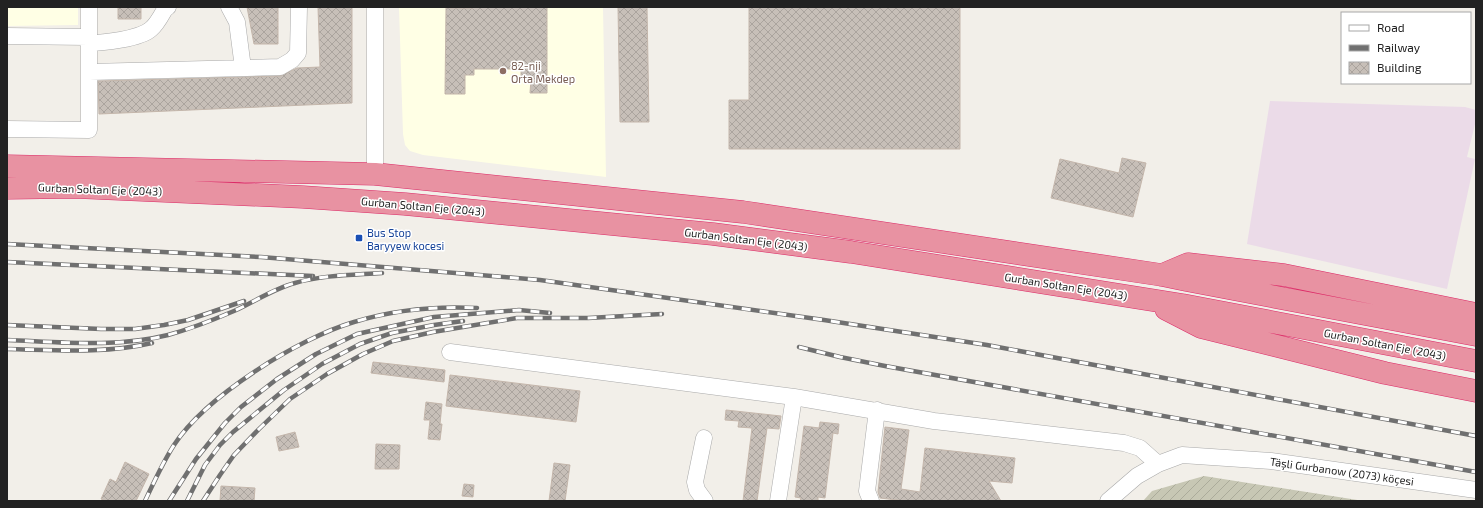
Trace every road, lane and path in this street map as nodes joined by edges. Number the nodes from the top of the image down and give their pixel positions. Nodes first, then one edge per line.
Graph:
1 (89, 7) edge
2 (168, 7) edge
3 (229, 7) edge
4 (299, 7) edge
5 (375, 7) edge
6 (7, 36) edge
7 (88, 40) junction
8 (243, 68) junction
9 (88, 72) junction
10 (7, 129) edge
11 (7, 166) edge
12 (375, 174) junction
13 (7, 188) edge
14 (1162, 275) junction
15 (1149, 300) junction
16 (1476, 314) edge
17 (1476, 335) edge
18 (450, 352) dead end
19 (1476, 361) edge
20 (1476, 391) edge
21 (794, 397) junction
22 (877, 410) junction
23 (704, 438) dead end
24 (1158, 464) junction
25 (1476, 490) edge
26 (705, 501) edge
27 (778, 501) edge
28 (871, 501) edge
29 (1108, 501) edge

1 - 7 street
2 - 7 street
3 - 8 street
4 - 8 street
5 - 12 street
6 - 7 street
7 - 9 street
8 - 9 street
9 - 10 street
11 - 12 highway, Gurban Soltan Eje (2043)
12 - 14 highway, Gurban Soltan Eje (2043)
13 - 15 highway, Gurban Soltan Eje (2043)
14 - 16 highway
14 - 17 highway, Gurban Soltan Eje (2043)
15 - 19 highway, Gurban Soltan Eje (2043)
15 - 20 highway
18 - 21 street
21 - 22 street
21 - 27 street
22 - 24 street
22 - 28 street
23 - 26 street
24 - 25 street, Täşli Gurbanow (2073) köçesi
24 - 29 street, Täşli Gurbanow (2073) köçesi

